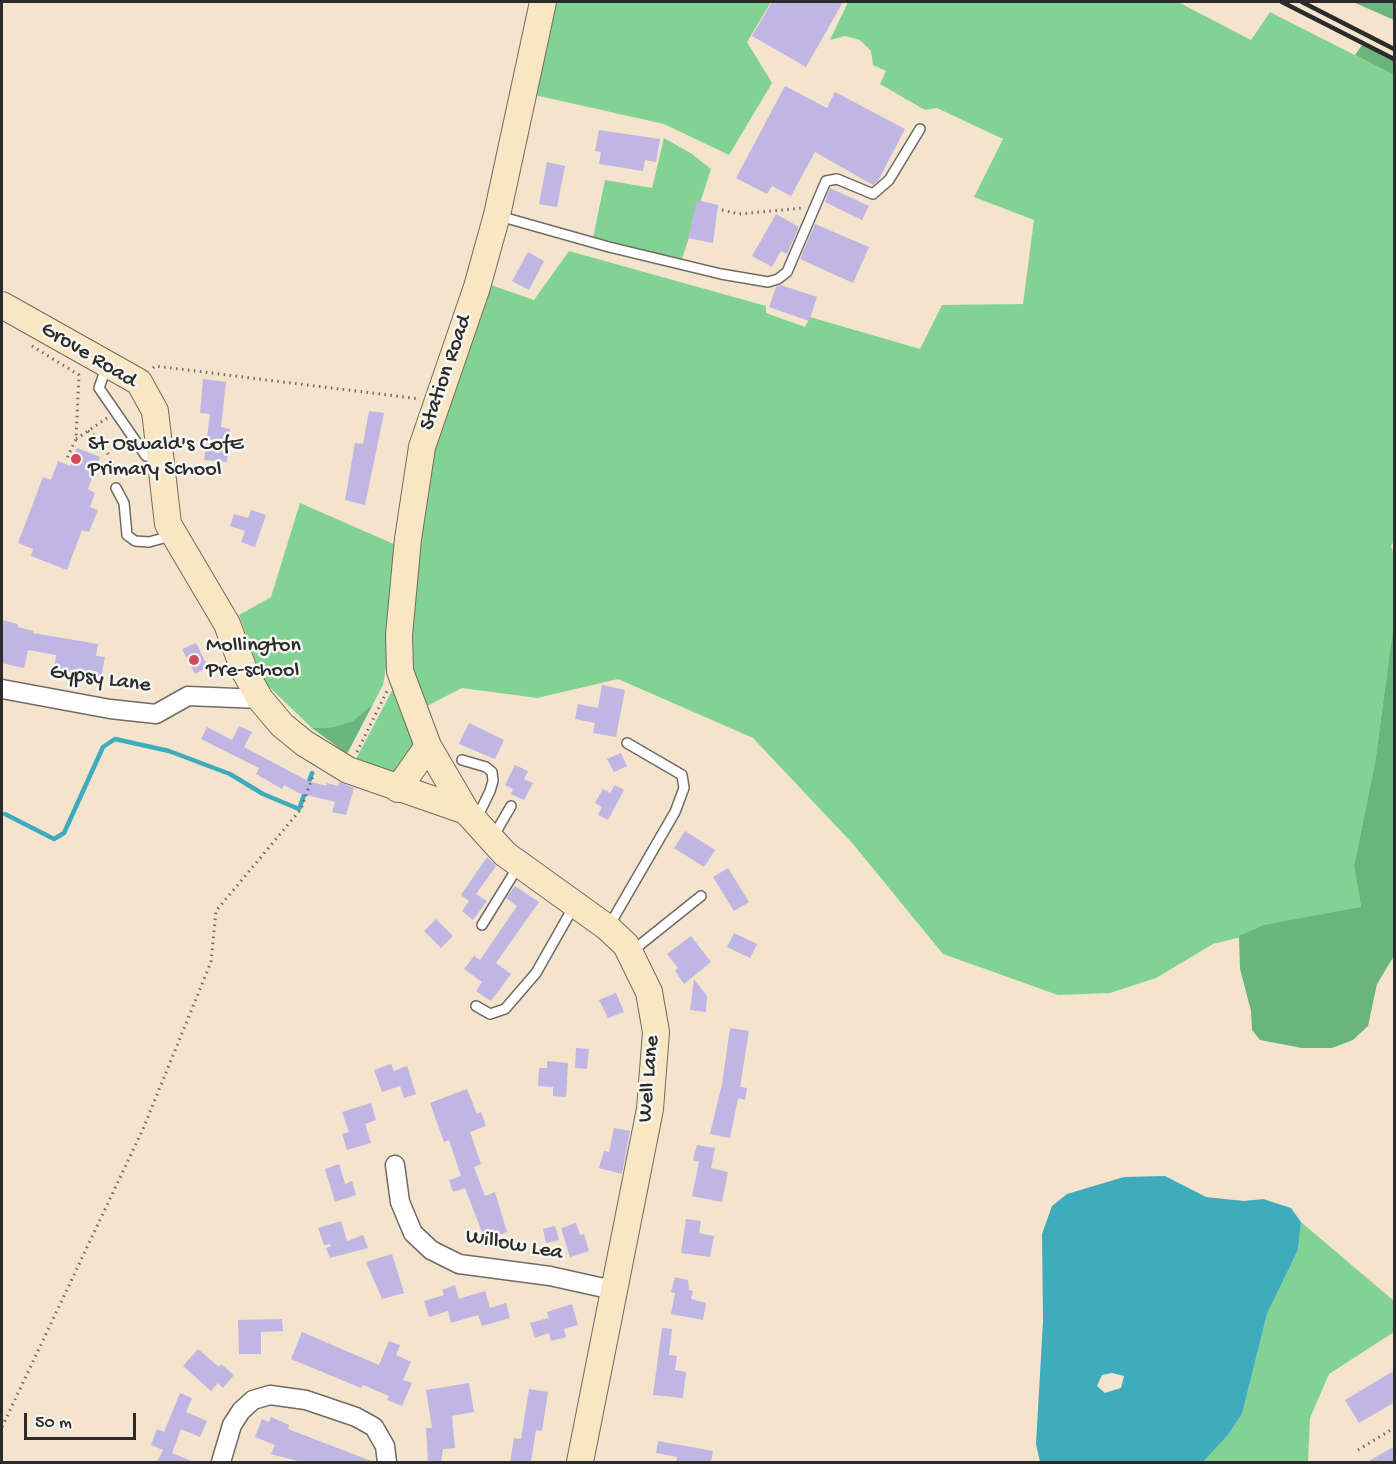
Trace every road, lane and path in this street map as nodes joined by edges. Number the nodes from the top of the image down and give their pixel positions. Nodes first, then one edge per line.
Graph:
1 (543, 2) edge
2 (920, 129) dead end
3 (722, 210) dead end
4 (813, 212) junction
5 (497, 215) junction
6 (2, 305) edge
7 (24, 342) dead end
8 (108, 364) junction
9 (138, 382) junction
10 (435, 407) junction
11 (114, 412) junction
12 (88, 431) junction
13 (76, 439) junction
14 (160, 457) junction
15 (66, 460) dead end
16 (116, 488) joint
17 (174, 535) junction
18 (400, 671) junction
19 (2, 689) edge
20 (260, 699) junction
21 (627, 743) dead end
22 (428, 746) junction
23 (322, 755) junction
24 (462, 760) dead end
25 (348, 770) junction
26 (398, 789) junction
27 (511, 806) dead end
28 (477, 825) junction
29 (519, 865) junction
30 (701, 896) dead end
31 (575, 904) junction
32 (482, 925) dead end
33 (608, 928) junction
34 (631, 952) junction
35 (476, 1006) dead end
36 (395, 1165) dead end
37 (613, 1290) junction
38 (2, 1427) edge
39 (1395, 1428) edge
40 (1358, 1450) dead end
41 (221, 1462) edge
42 (387, 1462) edge
43 (580, 1462) edge

1 - 5 street, Station Road
2 - 4 lane
3 - 4 path
4 - 5 lane
5 - 10 street, Station Road
6 - 8 street, Grove Road
7 - 13 path
8 - 9 street, Grove Road
8 - 11 lane
9 - 10 path
9 - 14 street, Grove Road
10 - 18 street, Station Road
11 - 12 path
11 - 14 lane
12 - 13 path
12 - 16 path
13 - 15 path
14 - 17 street, Grove Road
16 - 17 lane
17 - 20 street, Grove Road
18 - 22 street, Station Road
18 - 25 path
19 - 20 street, Gypsy Lane
20 - 23 street, Grove Road
21 - 33 lane
22 - 26 street
22 - 28 street, Well Lane
23 - 25 street, Grove Road
23 - 38 path
24 - 28 lane
25 - 26 street, Grove Road
26 - 28 street, Grove Road
27 - 28 lane
28 - 29 street, Well Lane
29 - 31 street, Well Lane
29 - 32 lane
30 - 34 lane
31 - 33 street, Well Lane
31 - 35 lane
33 - 34 street, Well Lane
34 - 37 street, Well Lane
36 - 37 street, Willow Lea
37 - 43 street, Well Lane
39 - 40 path
41 - 42 street

